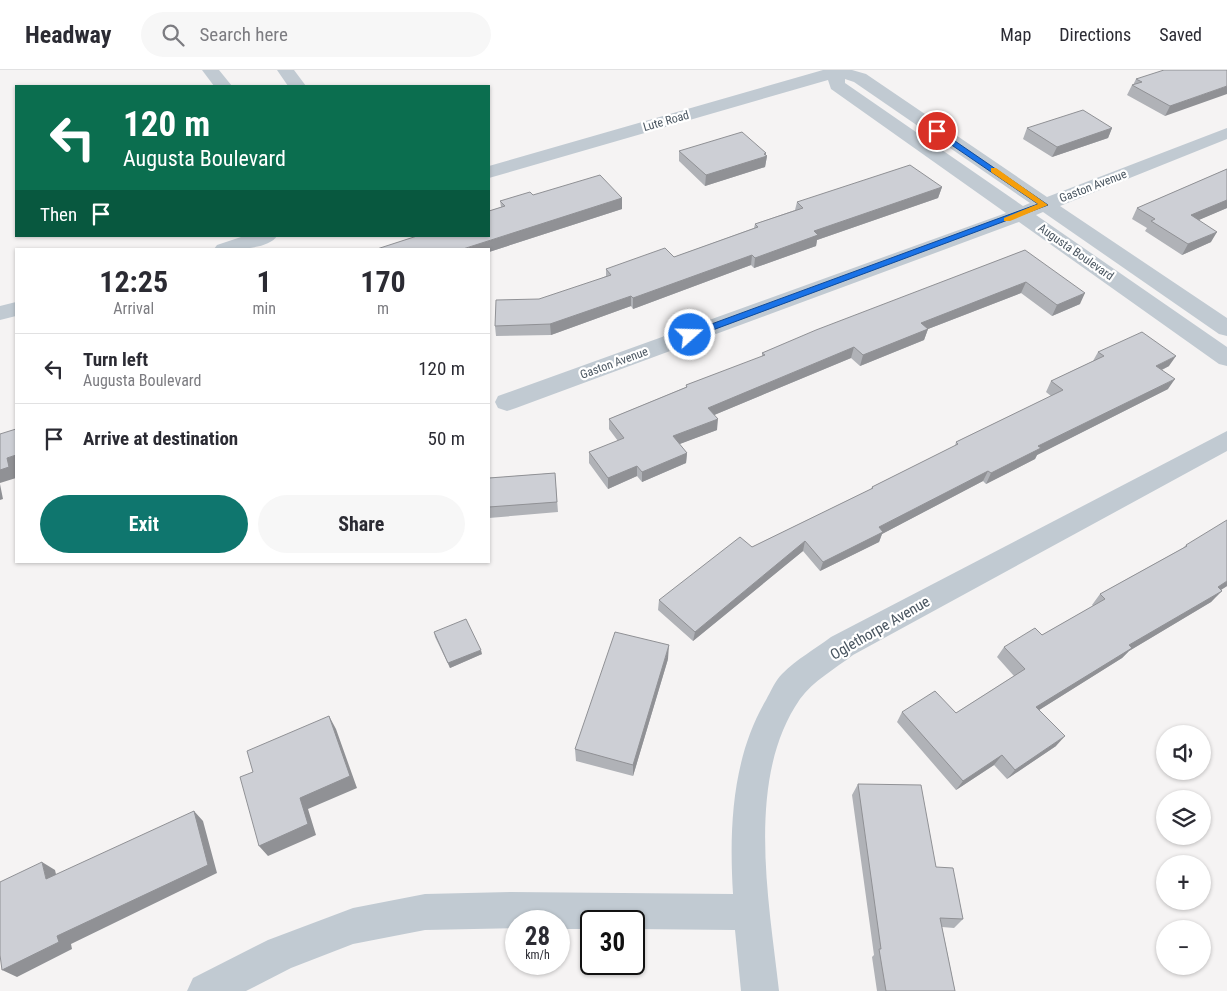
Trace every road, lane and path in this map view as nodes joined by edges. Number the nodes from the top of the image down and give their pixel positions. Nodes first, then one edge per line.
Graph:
1 (210, 70) edge
2 (285, 70) edge
3 (837, 71) edge
4 (222, 85) edge
5 (296, 85) edge
6 (1227, 133) edge
7 (490, 172) edge
8 (1044, 205) junction
9 (1021, 214) junction
10 (264, 237) edge
11 (227, 248) edge
12 (15, 309) edge
13 (0, 313) edge
14 (1227, 329) edge
15 (1227, 358) edge
16 (507, 402) dead end
17 (1227, 440) edge
18 (753, 912) junction
19 (206, 991) edge
20 (760, 991) edge

1 - 4 street
2 - 5 street
3 - 7 street, Lute Road
3 - 8 street, Augusta Boulevard
3 - 9 street, Augusta Boulevard
6 - 8 street, Gaston Avenue
8 - 9 street, Gaston Avenue
8 - 14 street, Augusta Boulevard
9 - 15 street, Augusta Boulevard
9 - 16 street, Gaston Avenue
10 - 11 street
12 - 13 street
17 - 18 street, Oglethorpe Avenue
18 - 19 street
18 - 20 street, Oglethorpe Avenue

